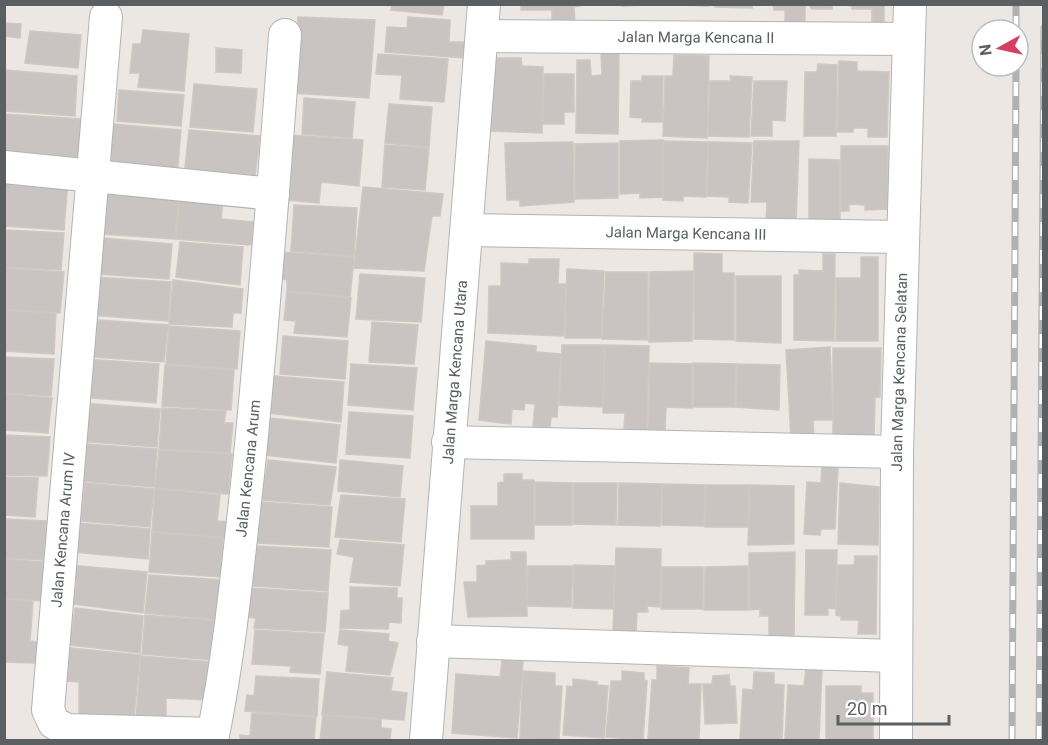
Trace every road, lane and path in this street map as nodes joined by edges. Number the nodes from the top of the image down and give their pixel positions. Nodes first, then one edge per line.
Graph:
1 (484, 4) edge
2 (910, 4) edge
3 (106, 17) dead end
4 (285, 35) dead end
5 (483, 36) junction
6 (909, 39) junction
7 (4, 167) edge
8 (92, 175) junction
9 (273, 194) junction
10 (467, 230) junction
11 (903, 237) junction
12 (448, 442) junction
13 (897, 452) junction
14 (432, 641) junction
15 (896, 656) junction
16 (212, 737) edge
17 (426, 741) edge
18 (896, 741) edge

1 - 5 street, Jalan Marga Kencana Utara
2 - 6 street, Jalan Marga Kencana Selatan
3 - 8 street, Jalan Kencana Arum IV
4 - 9 street, Jalan Kencana Arum
5 - 6 street, Jalan Marga Kencana II
5 - 10 street, Jalan Marga Kencana Utara
6 - 11 street, Jalan Marga Kencana Selatan
7 - 8 street
8 - 9 street
8 - 16 street, Jalan Kencana Arum IV
9 - 16 street, Jalan Kencana Arum
10 - 11 street, Jalan Marga Kencana III
10 - 12 street, Jalan Marga Kencana Utara
11 - 13 street, Jalan Marga Kencana Selatan
12 - 13 street
12 - 14 street, Jalan Marga Kencana Utara
13 - 15 street, Jalan Marga Kencana Selatan
14 - 15 street
14 - 17 street, Jalan Marga Kencana Utara
15 - 18 street, Jalan Marga Kencana Selatan

